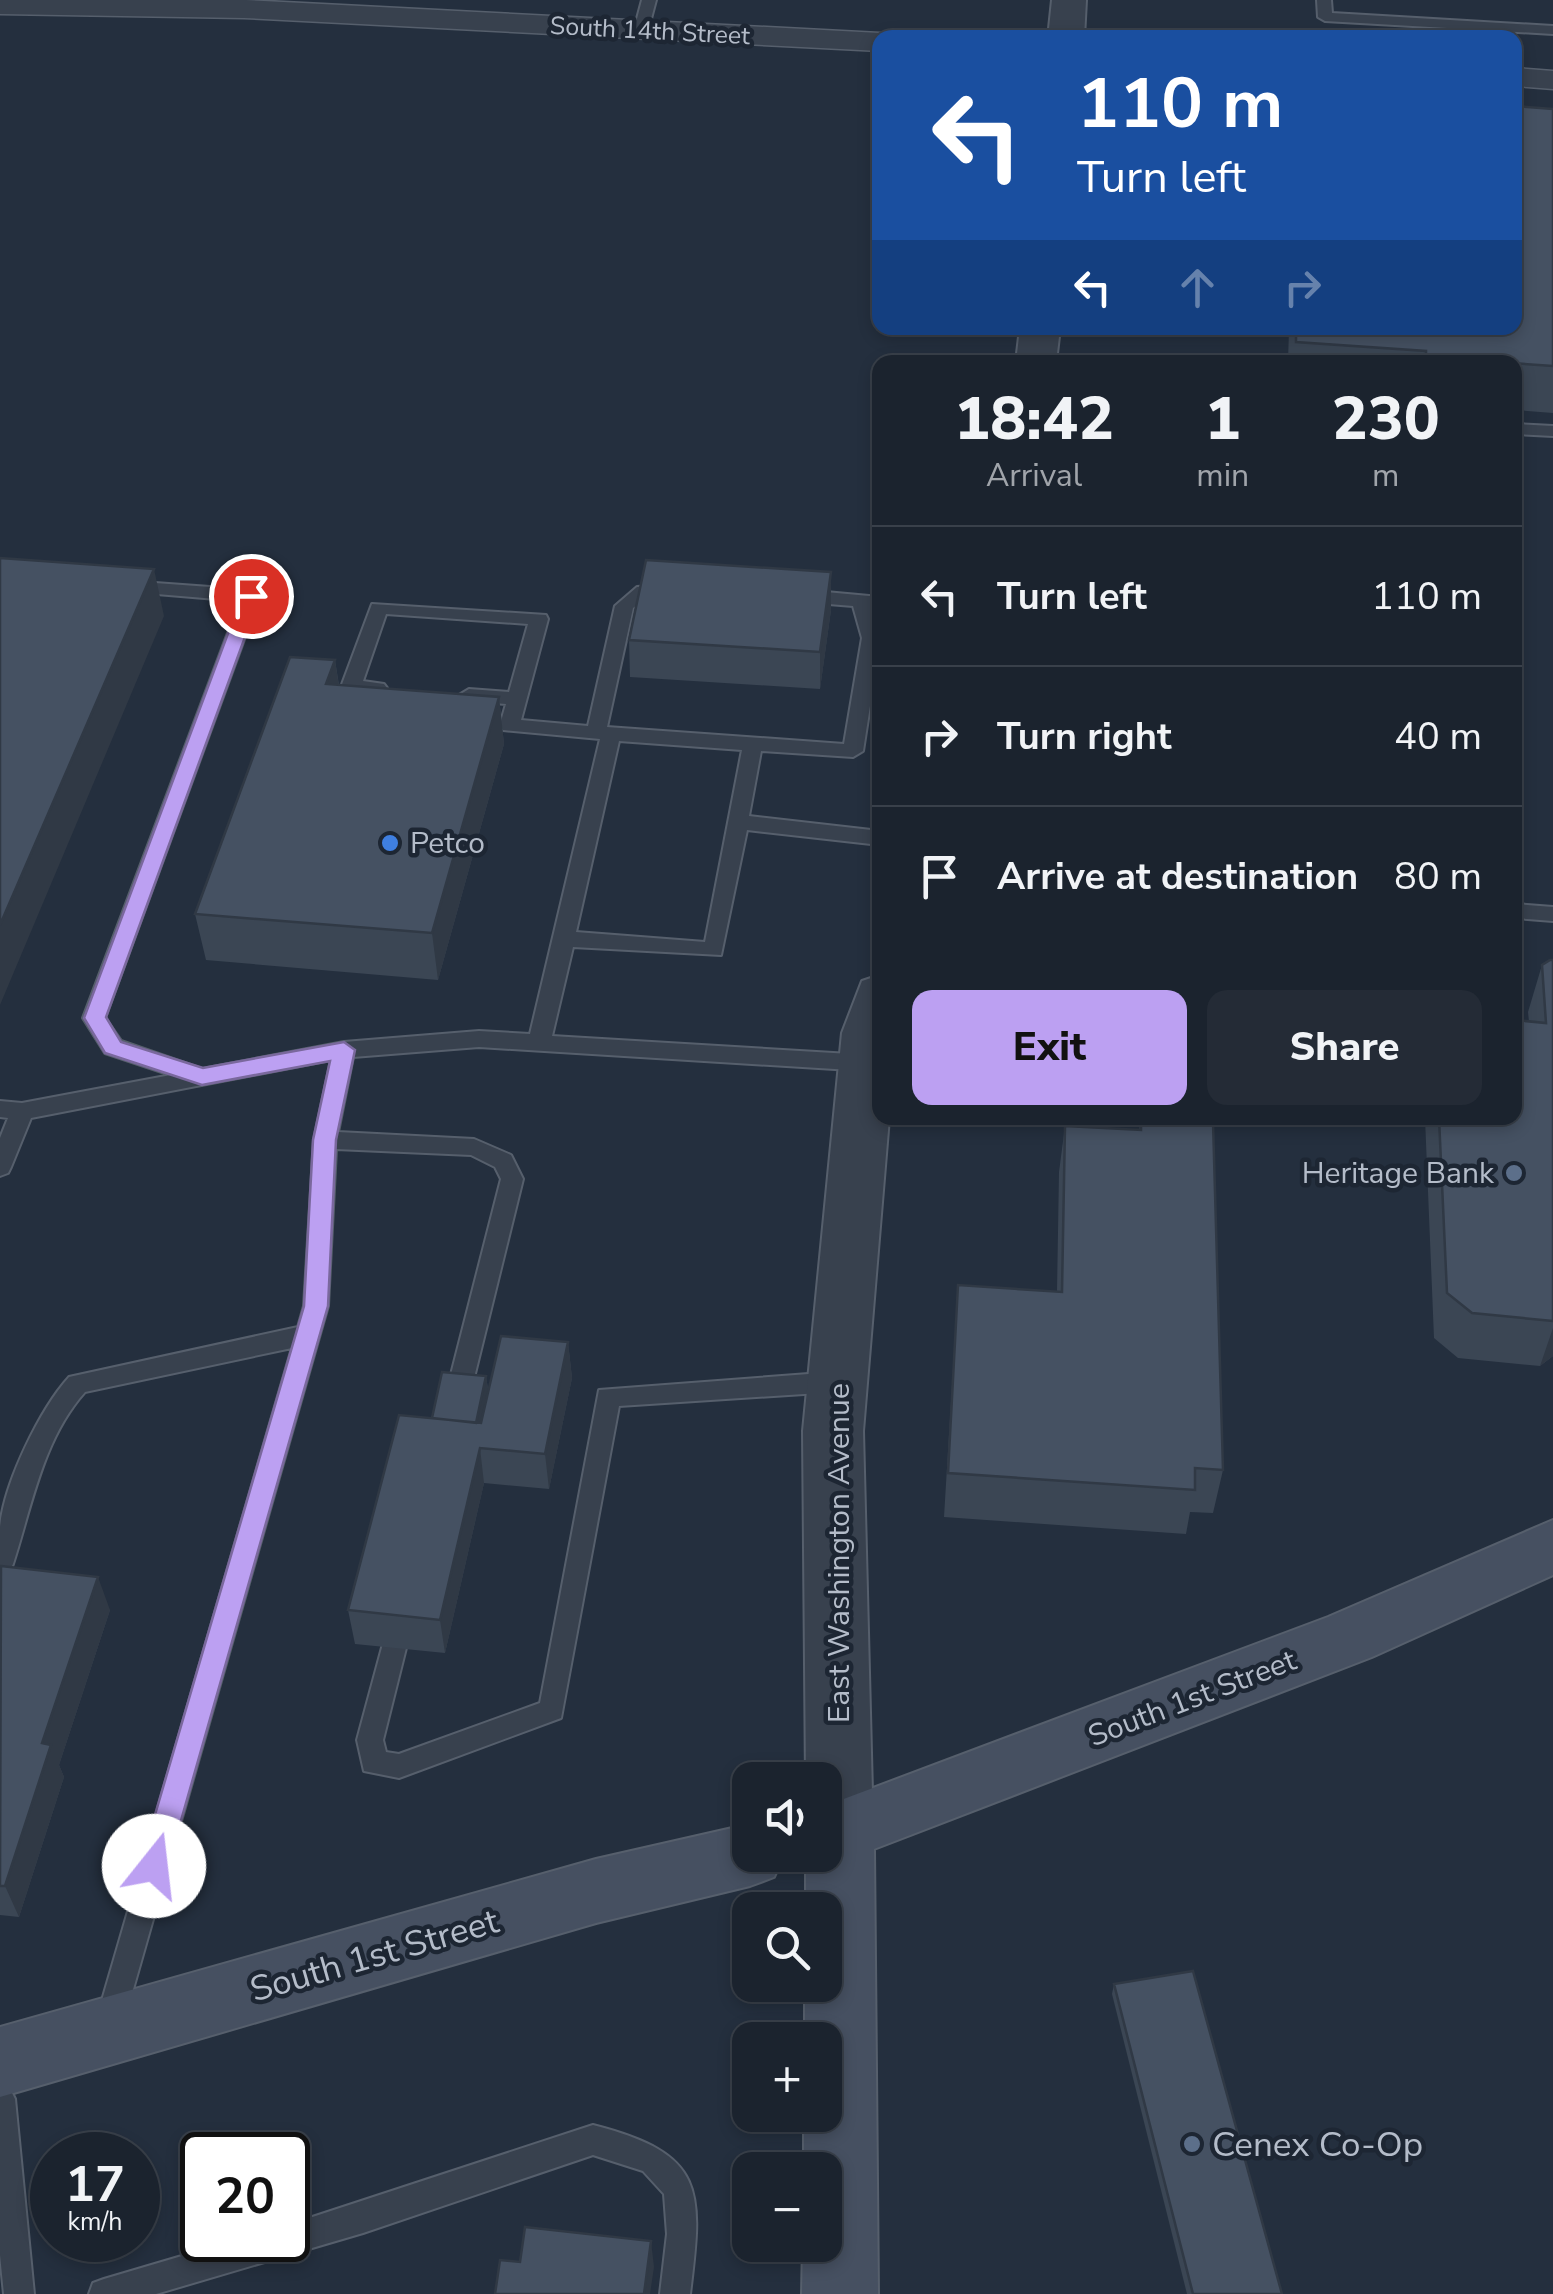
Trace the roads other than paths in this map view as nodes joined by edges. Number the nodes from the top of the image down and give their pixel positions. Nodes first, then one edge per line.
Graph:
1 (1069, 0) edge
2 (1324, 0) edge
3 (205, 4) edge
4 (0, 6) edge
5 (645, 15) edge
6 (1067, 30) edge
7 (1553, 30) edge
8 (872, 41) edge
9 (1522, 78) edge
10 (1553, 80) edge
11 (1522, 429) edge
12 (1553, 431) edge
13 (116, 586) edge
14 (682, 586) edge
15 (781, 594) edge
16 (870, 602) edge
17 (406, 690) edge
18 (443, 693) edge
19 (517, 699) junction
20 (604, 733) junction
21 (753, 744) junction
22 (738, 822) junction
23 (872, 837) edge
24 (1522, 912) edge
25 (1553, 914) edge
26 (564, 939) junction
27 (872, 1022) edge
28 (539, 1042) junction
29 (344, 1050) junction
30 (867, 1063) junction
31 (202, 1077) junction
32 (11, 1110) edge
33 (325, 1140) junction
34 (0, 1167) edge
35 (307, 1335) junction
36 (838, 1382) junction
37 (452, 1418) edge
38 (1553, 1546) edge
39 (0, 1564) edge
40 (393, 1648) edge
41 (832, 1762) edge
42 (842, 1831) edge
43 (732, 1859) edge
44 (833, 1872) edge
45 (107, 2032) junction
46 (0, 2062) edge
47 (0, 2100) edge
48 (19, 2294) edge
49 (104, 2294) edge
50 (675, 2294) edge
51 (840, 2294) edge

1 - 6 street
2 - 7 lane
3 - 4 street, South 14th Street
3 - 5 street, South 14th Street
5 - 8 street, South 14th Street
9 - 10 street
11 - 12 lane
13 - 31 lane
14 - 20 lane
15 - 16 lane
16 - 21 lane
17 - 19 lane
18 - 19 lane
19 - 20 lane
20 - 21 lane
20 - 26 lane
21 - 22 lane
22 - 23 lane
22 - 26 lane
24 - 25 lane
26 - 28 lane
27 - 30 street, East Washington Avenue
28 - 29 lane
28 - 30 lane
29 - 31 lane
29 - 33 lane
30 - 36 street, East Washington Avenue
31 - 32 lane
32 - 34 lane
33 - 35 lane
33 - 37 lane
35 - 39 lane
35 - 45 lane
36 - 40 lane
36 - 41 street, East Washington Avenue
38 - 42 main road, South 1st Street
43 - 45 main road, South 1st Street
44 - 51 main road, East Washington Avenue
45 - 46 main road, South 1st Street
47 - 48 lane
49 - 50 lane

